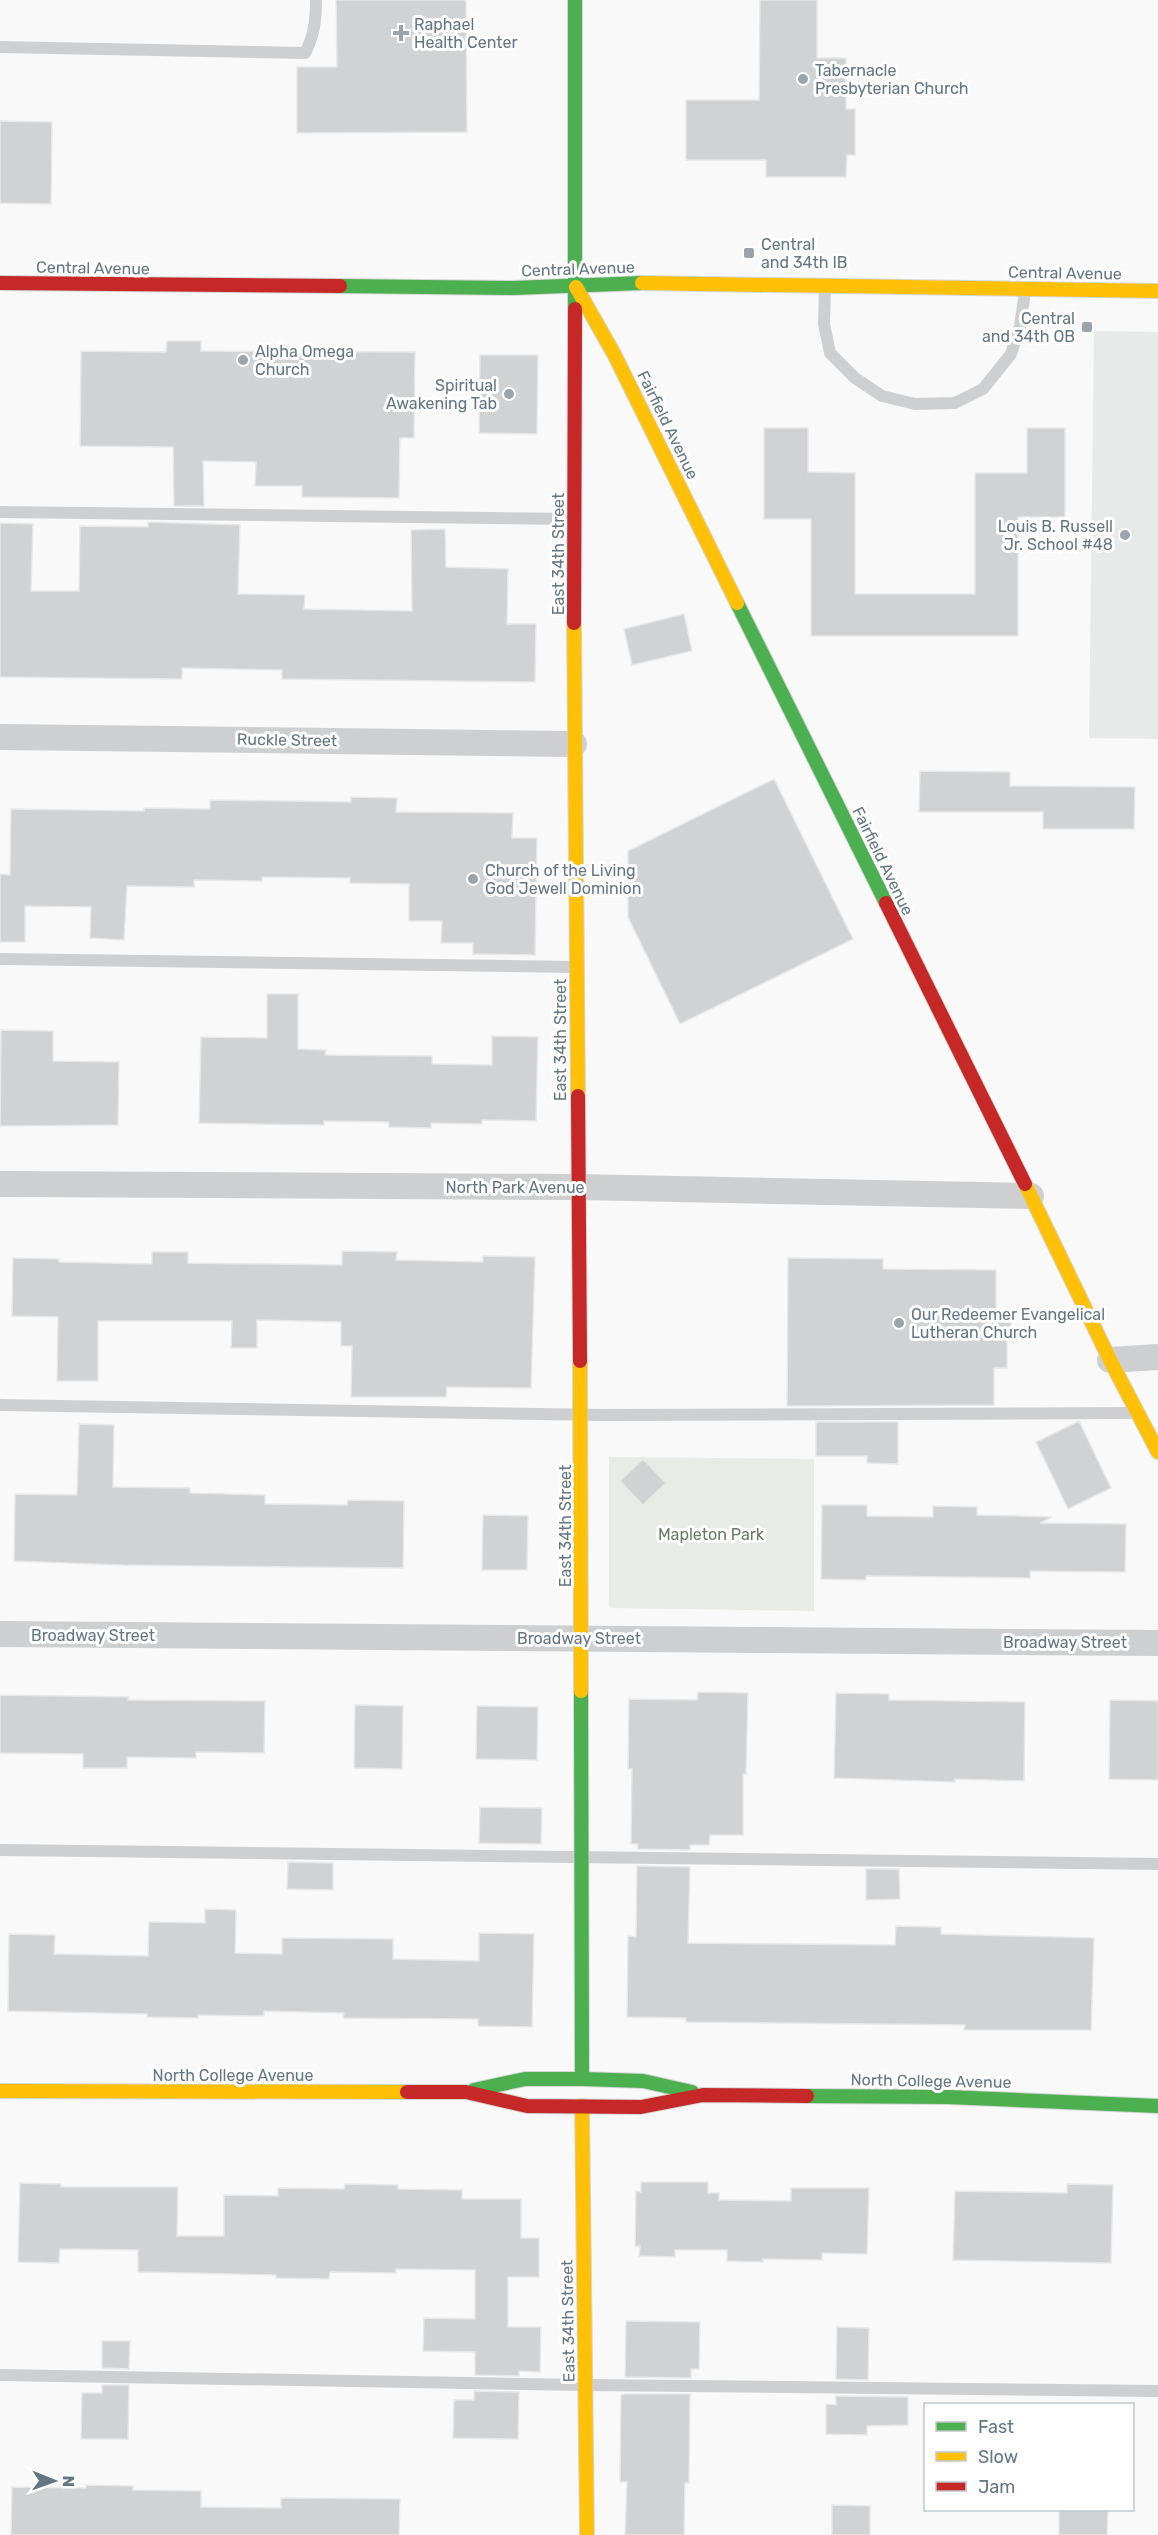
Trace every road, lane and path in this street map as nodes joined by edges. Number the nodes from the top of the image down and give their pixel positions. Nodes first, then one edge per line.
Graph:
1 (316, 0) edge
2 (575, 0) edge
3 (0, 47) edge
4 (0, 283) edge
5 (575, 286) junction
6 (825, 286) junction
7 (1026, 289) junction
8 (1158, 291) edge
9 (0, 512) edge
10 (575, 519) junction
11 (0, 737) edge
12 (574, 744) junction
13 (0, 959) edge
14 (576, 968) junction
15 (0, 1184) edge
16 (578, 1187) junction
17 (1031, 1196) junction
18 (1158, 1357) edge
19 (1110, 1360) junction
20 (0, 1405) edge
21 (1138, 1413) junction
22 (581, 1414) junction
23 (1158, 1452) edge
24 (0, 1634) edge
25 (582, 1638) junction
26 (1158, 1643) edge
27 (0, 1850) edge
28 (583, 1858) junction
29 (1158, 1864) edge
30 (582, 2079) junction
31 (0, 2091) edge
32 (466, 2092) junction
33 (703, 2095) junction
34 (582, 2106) junction
35 (1158, 2106) edge
36 (0, 2375) edge
37 (585, 2385) junction
38 (1158, 2391) edge
39 (587, 2535) edge

1 - 3 lane
2 - 5 street, East 34th Street
4 - 5 street, Central Avenue
5 - 6 street, Central Avenue
5 - 10 street, East 34th Street
5 - 17 street, Fairfield Avenue
6 - 7 street, Central Avenue
6 - 7 lane
7 - 8 street, Central Avenue
9 - 10 lane
10 - 12 street, East 34th Street
11 - 12 street, Ruckle Street
12 - 14 street, East 34th Street
13 - 14 lane
14 - 16 street, East 34th Street
15 - 16 street, North Park Avenue
16 - 17 street, North Park Avenue
16 - 22 street, East 34th Street
17 - 19 street, Fairfield Avenue
18 - 19 street
19 - 21 street, Fairfield Avenue
20 - 22 lane
21 - 22 lane
21 - 23 street, Fairfield Avenue
22 - 25 street, East 34th Street
24 - 25 street, Broadway Street
25 - 26 street, Broadway Street
25 - 28 street, East 34th Street
27 - 28 lane
28 - 29 lane
28 - 30 street, East 34th Street
30 - 32 street, North College Avenue
30 - 33 street, North College Avenue
31 - 32 street, North College Avenue
32 - 34 street, North College Avenue
33 - 34 street, North College Avenue
33 - 35 street, North College Avenue
34 - 37 street, East 34th Street
36 - 37 lane
37 - 38 lane
37 - 39 street, East 34th Street

